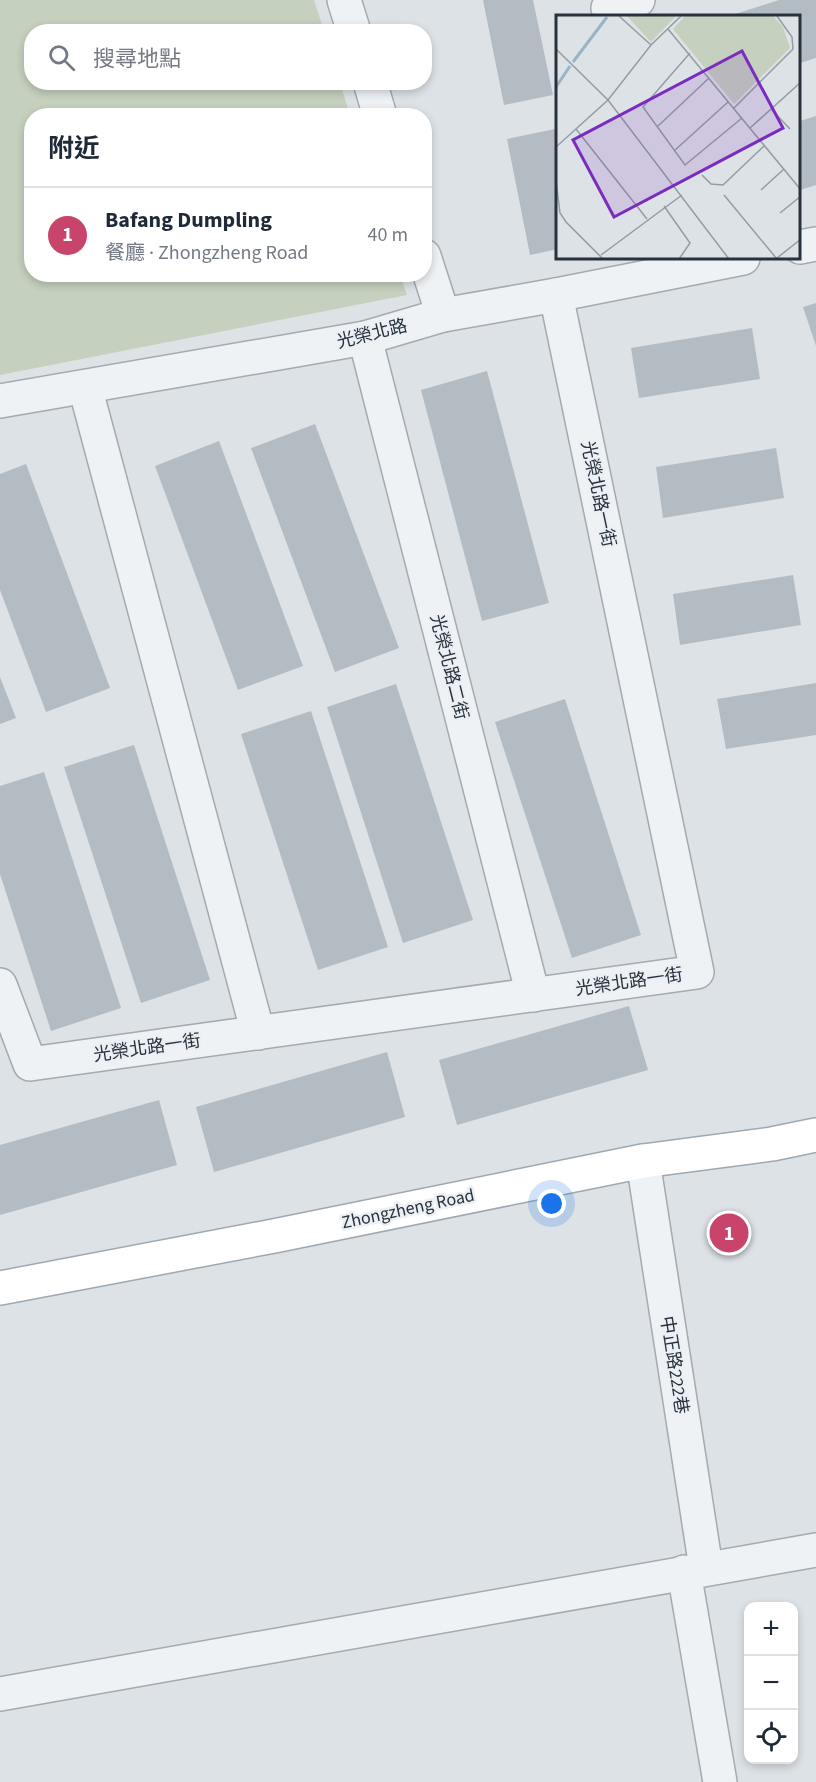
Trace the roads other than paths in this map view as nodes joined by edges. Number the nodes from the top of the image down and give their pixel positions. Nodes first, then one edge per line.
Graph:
1 (344, 0) edge
2 (352, 24) edge
3 (372, 90) edge
4 (378, 108) edge
5 (816, 244) edge
6 (801, 247) edge
7 (722, 260) edge
8 (670, 265) edge
9 (432, 281) edge
10 (556, 295) junction
11 (443, 315) junction
12 (365, 338) junction
13 (84, 387) junction
14 (0, 401) edge
15 (0, 985) edge
16 (533, 995) junction
17 (258, 1033) junction
18 (816, 1135) edge
19 (642, 1161) junction
20 (0, 1288) edge
21 (816, 1550) edge
22 (695, 1570) junction
23 (0, 1694) edge
24 (720, 1782) edge

1 - 2 street
3 - 4 street
5 - 6 street
7 - 8 street, 光榮北路
8 - 10 street, 光榮北路
9 - 11 street
10 - 11 street, 光榮北路
10 - 16 street, 光榮北路一街
11 - 12 street, 光榮北路
12 - 13 street, 光榮北路
12 - 16 street, 光榮北路二街
13 - 14 street, 光榮北路
13 - 17 street
15 - 17 street, 光榮北路一街
16 - 17 street, 光榮北路一街
18 - 19 main road, Zhongzheng Road
19 - 20 main road, Zhongzheng Road
19 - 22 street, 中正路222巷
21 - 22 street
22 - 23 street
22 - 24 street, 中正路222巷

